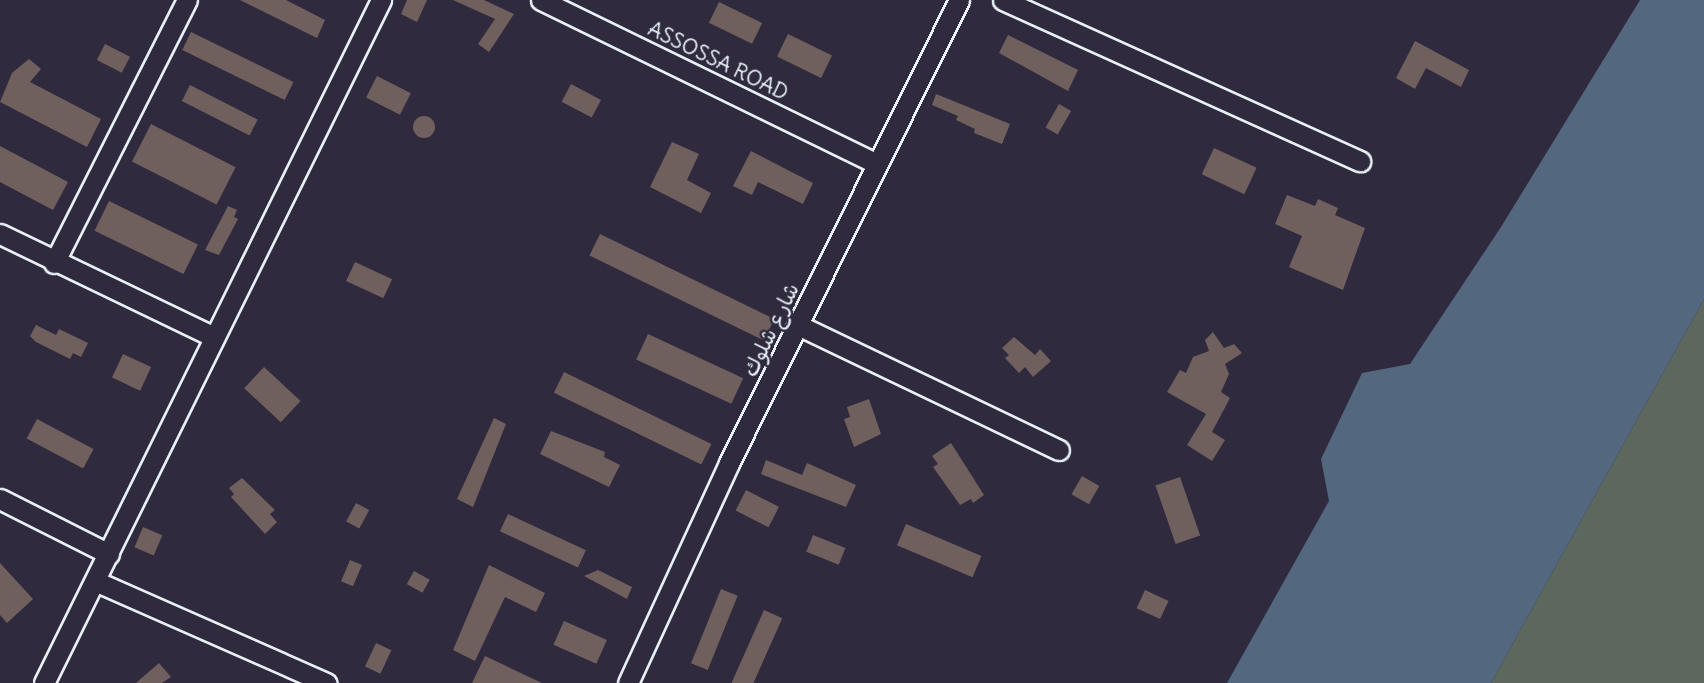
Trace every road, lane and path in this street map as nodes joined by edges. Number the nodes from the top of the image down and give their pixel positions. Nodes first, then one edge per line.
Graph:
1 (187, 0) edge
2 (381, 0) edge
3 (541, 0) edge
4 (959, 0) edge
5 (1003, 0) edge
6 (1360, 161) dead end
7 (875, 163) junction
8 (0, 234) edge
9 (54, 262) junction
10 (800, 326) junction
11 (214, 337) junction
12 (1059, 450) dead end
13 (0, 499) edge
14 (109, 554) junction
15 (95, 581) junction
16 (44, 683) edge
17 (326, 683) edge
18 (628, 683) edge

1 - 9 street
2 - 11 street
3 - 7 street, ASSOSSA ROAD
4 - 7 street, شارع شلوك
5 - 6 street
7 - 10 street, شارع شلوك
8 - 9 street
9 - 11 street
10 - 12 street
10 - 18 street, شارع شلوك
11 - 14 street
13 - 14 street
14 - 15 street
15 - 16 street
15 - 17 street

